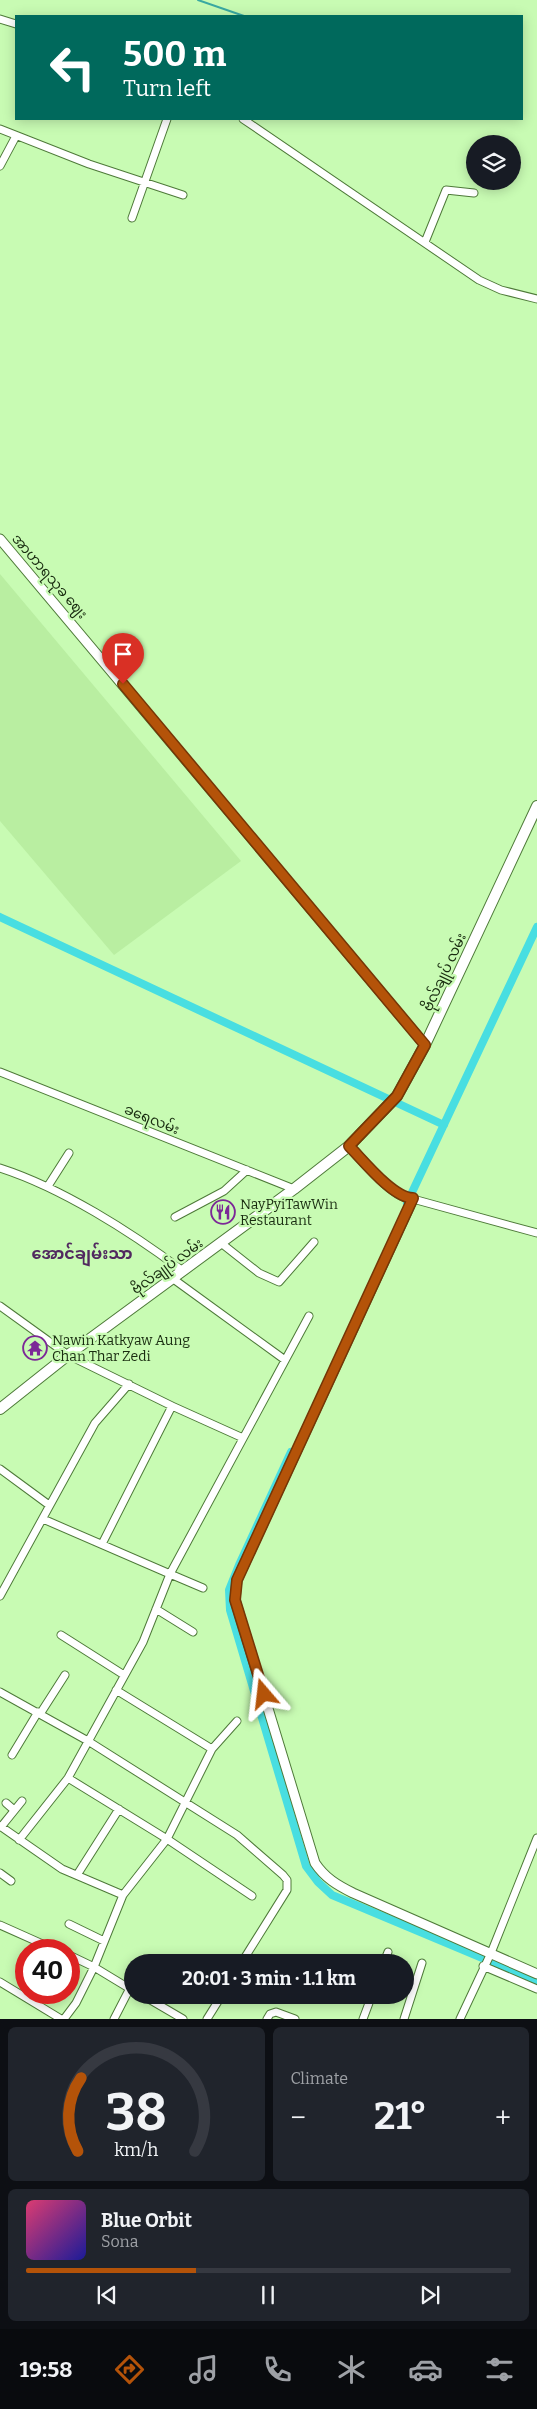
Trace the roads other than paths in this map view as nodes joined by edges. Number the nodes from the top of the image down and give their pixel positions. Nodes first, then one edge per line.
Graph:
1 (0, 19) edge
2 (15, 24) edge
3 (167, 120) edge
4 (244, 120) edge
5 (0, 129) edge
6 (16, 136) junction
7 (0, 166) edge
8 (144, 182) junction
9 (474, 193) dead end
10 (183, 195) dead end
11 (132, 218) dead end
12 (425, 242) junction
13 (537, 300) edge
14 (0, 539) edge
15 (537, 806) edge
16 (425, 1045) junction
17 (0, 1072) edge
18 (349, 1146) junction
19 (70, 1153) dead end
20 (0, 1168) edge
21 (247, 1170) junction
22 (48, 1186) junction
23 (294, 1189) junction
24 (410, 1198) junction
25 (175, 1217) dead end
26 (537, 1233) edge
27 (314, 1242) dead end
28 (221, 1243) junction
29 (183, 1271) junction
30 (172, 1278) junction
31 (0, 1306) edge
32 (309, 1316) dead end
33 (68, 1355) junction
34 (285, 1360) junction
35 (129, 1384) junction
36 (172, 1406) junction
37 (0, 1409) edge
38 (243, 1438) junction
39 (0, 1470) edge
40 (50, 1504) junction
41 (43, 1519) junction
42 (102, 1544) junction
43 (170, 1574) junction
44 (4, 1581) edge
45 (203, 1588) dead end
46 (0, 1596) edge
47 (156, 1609) junction
48 (193, 1632) dead end
49 (61, 1635) dead end
50 (65, 1675) dead end
51 (124, 1675) junction
52 (116, 1690) junction
53 (0, 1692) edge
54 (39, 1713) junction
55 (237, 1721) dead end
56 (88, 1741) junction
57 (212, 1749) junction
58 (12, 1755) dead end
59 (68, 1778) junction
60 (22, 1801) dead end
61 (184, 1802) junction
62 (6, 1803) dead end
63 (119, 1809) junction
64 (14, 1810) junction
65 (0, 1826) edge
66 (537, 1838) edge
67 (168, 1839) junction
68 (19, 1840) junction
69 (0, 1873) edge
70 (77, 1875) junction
71 (11, 1881) dead end
72 (123, 1895) junction
73 (252, 1896) dead end
74 (69, 1924) dead end
75 (0, 1925) edge
76 (31, 1939) edge
77 (104, 1941) junction
78 (247, 1954) edge
79 (487, 1959) junction
80 (80, 1961) edge
81 (422, 1963) dead end
82 (94, 1967) junction
83 (537, 1974) edge
84 (0, 1982) edge
85 (124, 1985) edge
86 (537, 1989) edge
87 (124, 2001) edge
88 (157, 2004) edge
89 (216, 2004) edge
90 (369, 2004) edge
91 (62, 2019) edge
92 (114, 2019) edge
93 (183, 2019) edge
94 (207, 2019) edge
95 (268, 2019) edge
96 (295, 2019) edge
97 (363, 2019) edge
98 (404, 2019) edge
99 (460, 2019) edge

1 - 2 street
3 - 8 street
4 - 12 street
5 - 6 street
6 - 7 street
6 - 8 street
8 - 10 street
8 - 11 street
9 - 12 street
12 - 13 street
14 - 16 street, အာဟာရသုခ ဈေး
15 - 16 main road, ဗိုလ်ချုပ် လမ်း
16 - 18 main road, ဗိုလ်ချုပ် လမ်း
17 - 21 street, ခရေလမ်း
18 - 23 main road, ဗိုလ်ချုပ် လမ်း
18 - 24 street
19 - 22 street
20 - 22 street
21 - 23 street, ခရေလမ်း
21 - 25 street
22 - 29 street
23 - 28 main road, ဗိုလ်ချုပ် လမ်း
24 - 26 street
24 - 79 street
27 - 28 street
28 - 29 main road, ဗိုလ်ချုပ် လမ်း
29 - 30 main road, ဗိုလ်ချုပ် လမ်း
30 - 33 main road, ဗိုလ်ချုပ် လမ်း
30 - 34 street
31 - 33 street
32 - 34 street
33 - 35 street
33 - 37 main road, ဗိုလ်ချုပ် လမ်း
34 - 38 street
35 - 36 street
35 - 40 street
36 - 38 street
36 - 42 street
38 - 43 street
39 - 40 street
40 - 41 street
41 - 42 street
41 - 44 street
42 - 43 street
43 - 45 street
43 - 47 street
44 - 46 street
47 - 48 street
47 - 51 street
49 - 51 street
50 - 54 street
51 - 52 street
52 - 56 street
52 - 57 street
53 - 54 street
54 - 56 street
54 - 58 street
55 - 57 street
56 - 59 street
56 - 61 street
57 - 61 street
59 - 63 street
59 - 68 street
60 - 64 street
61 - 67 street
61 - 78 street
62 - 64 street
63 - 67 street
63 - 70 street
64 - 65 street
65 - 68 street
66 - 79 street
67 - 72 street
67 - 73 street
68 - 70 street
69 - 71 street
70 - 72 street
72 - 77 street
74 - 77 street
75 - 76 street
77 - 82 street
79 - 83 street
79 - 86 street
79 - 99 street
80 - 82 street
81 - 98 street
82 - 85 street
82 - 91 street
84 - 91 street
87 - 92 street
88 - 93 street
89 - 94 street
90 - 97 street
95 - 96 street

